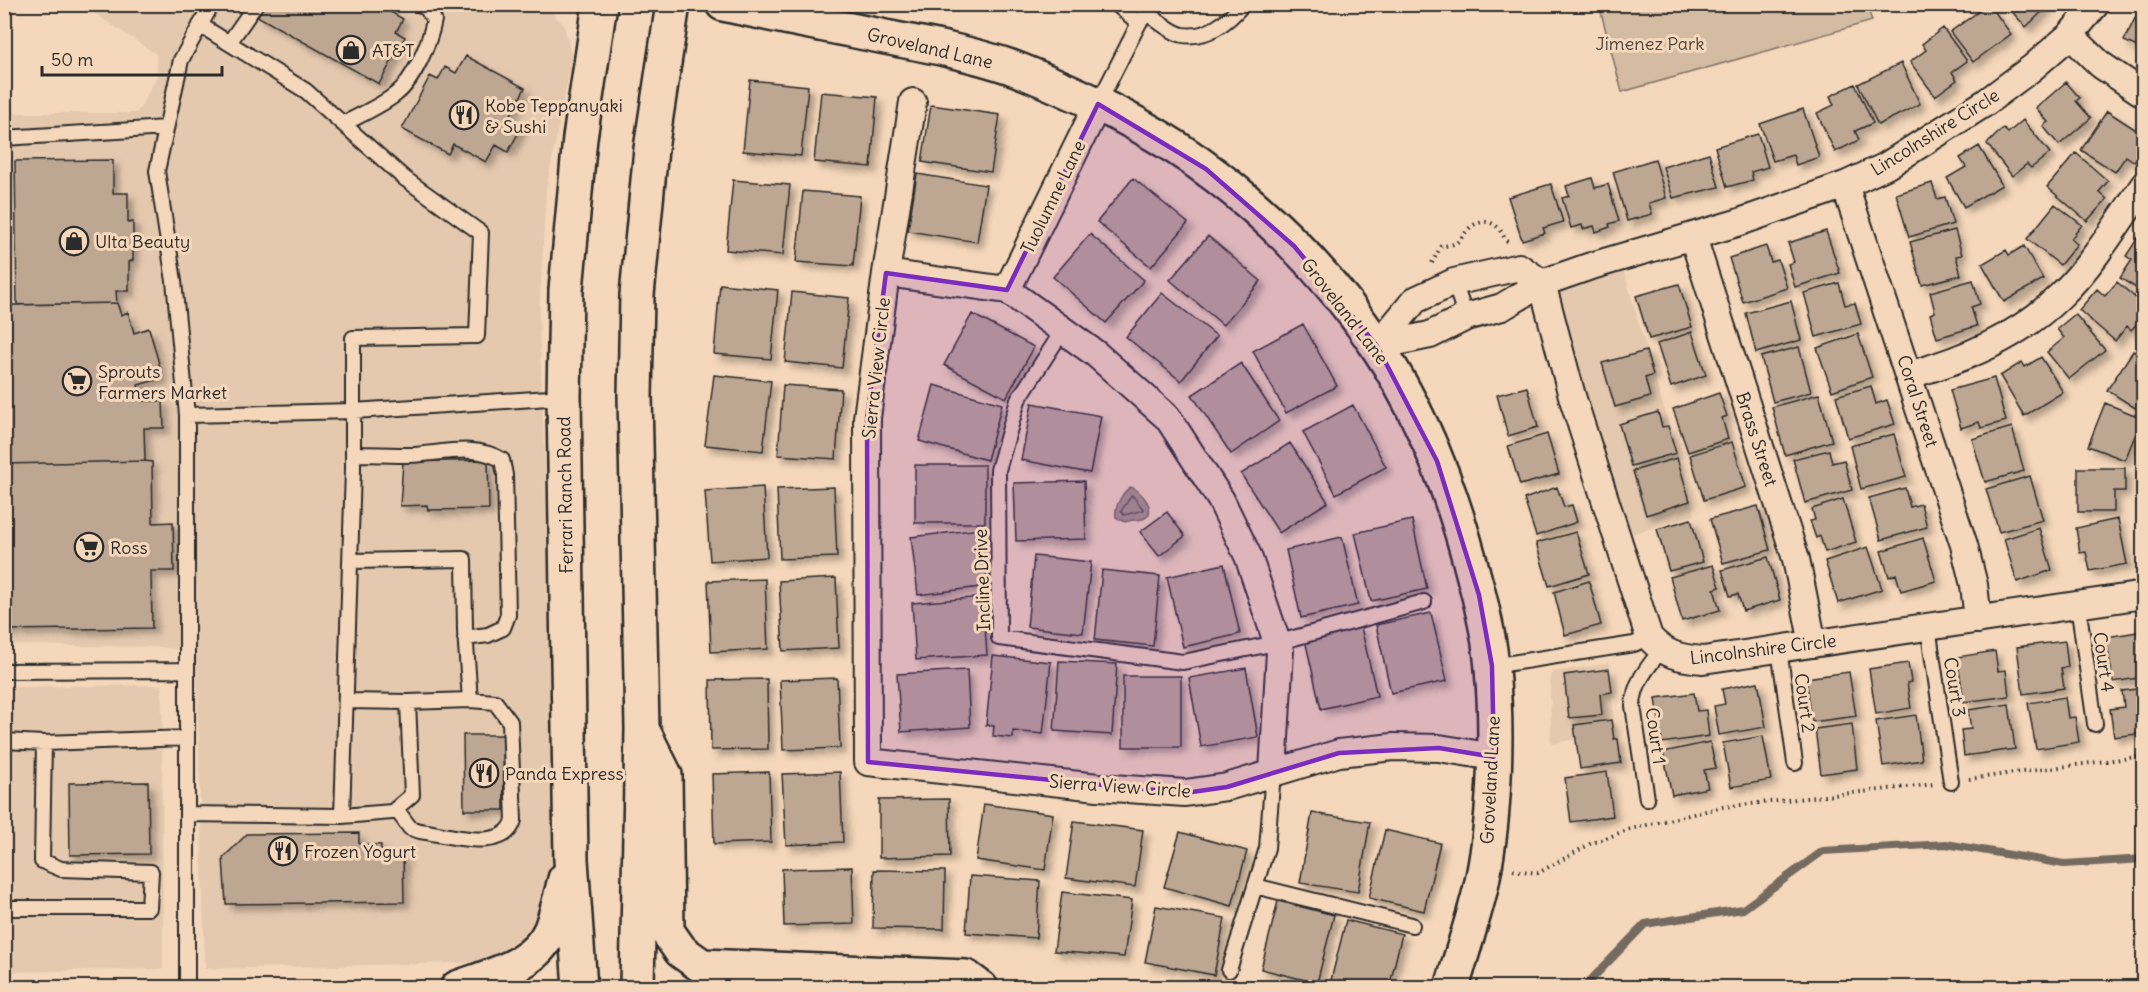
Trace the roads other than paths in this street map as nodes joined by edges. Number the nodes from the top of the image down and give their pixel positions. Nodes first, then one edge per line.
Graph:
1 (212, 4) edge
2 (256, 4) edge
3 (420, 4) edge
4 (600, 4) edge
5 (673, 4) edge
6 (723, 4) edge
7 (1116, 4) edge
8 (1243, 4) edge
9 (2096, 4) edge
10 (1146, 14) edge
11 (200, 25) junction
12 (2070, 35) junction
13 (229, 43) junction
14 (2144, 94) edge
15 (913, 102) dead end
16 (1098, 104) junction
17 (343, 124) junction
18 (166, 128) junction
19 (4, 138) edge
20 (1845, 185) junction
21 (2144, 185) edge
22 (1692, 237) junction
23 (886, 273) junction
24 (1454, 282) junction
25 (1542, 283) junction
26 (1007, 290) junction
27 (1466, 317) junction
28 (1063, 330) junction
29 (1377, 346) junction
30 (1909, 375) junction
31 (564, 397) junction
32 (354, 411) junction
33 (187, 415) junction
34 (353, 454) junction
35 (350, 561) junction
36 (2144, 595) edge
37 (1424, 602) dead end
38 (2078, 605) junction
39 (1978, 620) junction
40 (1928, 627) junction
41 (465, 638) junction
42 (1276, 643) junction
43 (1655, 644) junction
44 (1813, 644) junction
45 (1779, 648) junction
46 (1492, 666) junction
47 (187, 670) junction
48 (4, 671) edge
49 (470, 700) junction
50 (346, 701) junction
51 (408, 702) junction
52 (2095, 724) dead end
53 (642, 729) junction
54 (187, 738) junction
55 (4, 741) edge
56 (44, 743) junction
57 (1494, 757) junction
58 (1795, 762) dead end
59 (1273, 772) junction
60 (1951, 782) road end
61 (1647, 800) dead end
62 (396, 809) junction
63 (188, 814) junction
64 (342, 816) junction
65 (571, 860) junction
66 (1255, 886) junction
67 (4, 908) edge
68 (1412, 925) dead end
69 (1229, 970) dead end
70 (188, 987) edge
71 (458, 987) edge
72 (580, 987) edge
73 (637, 987) edge
74 (981, 987) edge
75 (1452, 987) edge

1 - 11 lane
2 - 13 lane
3 - 17 lane
4 - 31 main road, Ferrari Ranch Road
5 - 53 main road
6 - 16 main road, Groveland Lane
7 - 10 lane
8 - 10 lane
9 - 12 street, Lincolnshire Circle
10 - 16 lane
11 - 13 lane
11 - 18 lane
12 - 14 street
12 - 20 street, Lincolnshire Circle
13 - 17 lane
15 - 23 street
16 - 26 street, Tuolumne Lane
16 - 29 main road, Groveland Lane
17 - 32 lane
18 - 19 lane
18 - 33 lane
20 - 22 street, Lincolnshire Circle
20 - 30 street, Coral Street
21 - 30 street
22 - 25 street, Lincolnshire Circle
22 - 44 street, Brass Street
23 - 26 street, Sierra View Circle
23 - 59 street, Sierra View Circle
24 - 25 street
24 - 27 lane
24 - 29 street
25 - 27 street, Lincolnshire Circle
25 - 43 street
26 - 28 street, Sierra View Circle
27 - 29 street, Lincolnshire Circle
28 - 42 street, Sierra View Circle
28 - 42 lane, Incline Drive
29 - 46 main road, Groveland Lane
30 - 39 street, Coral Street
31 - 32 lane
31 - 65 main road, Ferrari Ranch Road
32 - 33 lane
32 - 34 lane
33 - 47 lane
34 - 35 lane
34 - 41 lane
35 - 41 lane
35 - 50 lane
36 - 38 street, Lincolnshire Circle
37 - 42 lane
38 - 39 street, Lincolnshire Circle
38 - 52 lane, Court 4
39 - 40 street, Lincolnshire Circle
40 - 44 street, Lincolnshire Circle
40 - 60 lane, Court 3
41 - 49 lane
42 - 59 street, Sierra View Circle
43 - 45 street, Lincolnshire Circle
43 - 46 lane
43 - 61 lane, Court 1
44 - 45 street, Lincolnshire Circle
45 - 58 lane, Court 2
46 - 57 main road, Groveland Lane
47 - 48 lane
47 - 54 lane
49 - 51 lane
49 - 62 lane
50 - 51 lane
50 - 64 lane
51 - 62 lane
53 - 73 main road
53 - 74 main road
54 - 56 lane
54 - 63 lane
55 - 56 lane
56 - 67 lane
57 - 59 street
57 - 75 main road, Groveland Lane
59 - 66 lane
62 - 64 lane
63 - 64 lane
63 - 70 lane
65 - 71 main road
65 - 72 main road, Ferrari Ranch Road
66 - 68 lane
66 - 69 lane

